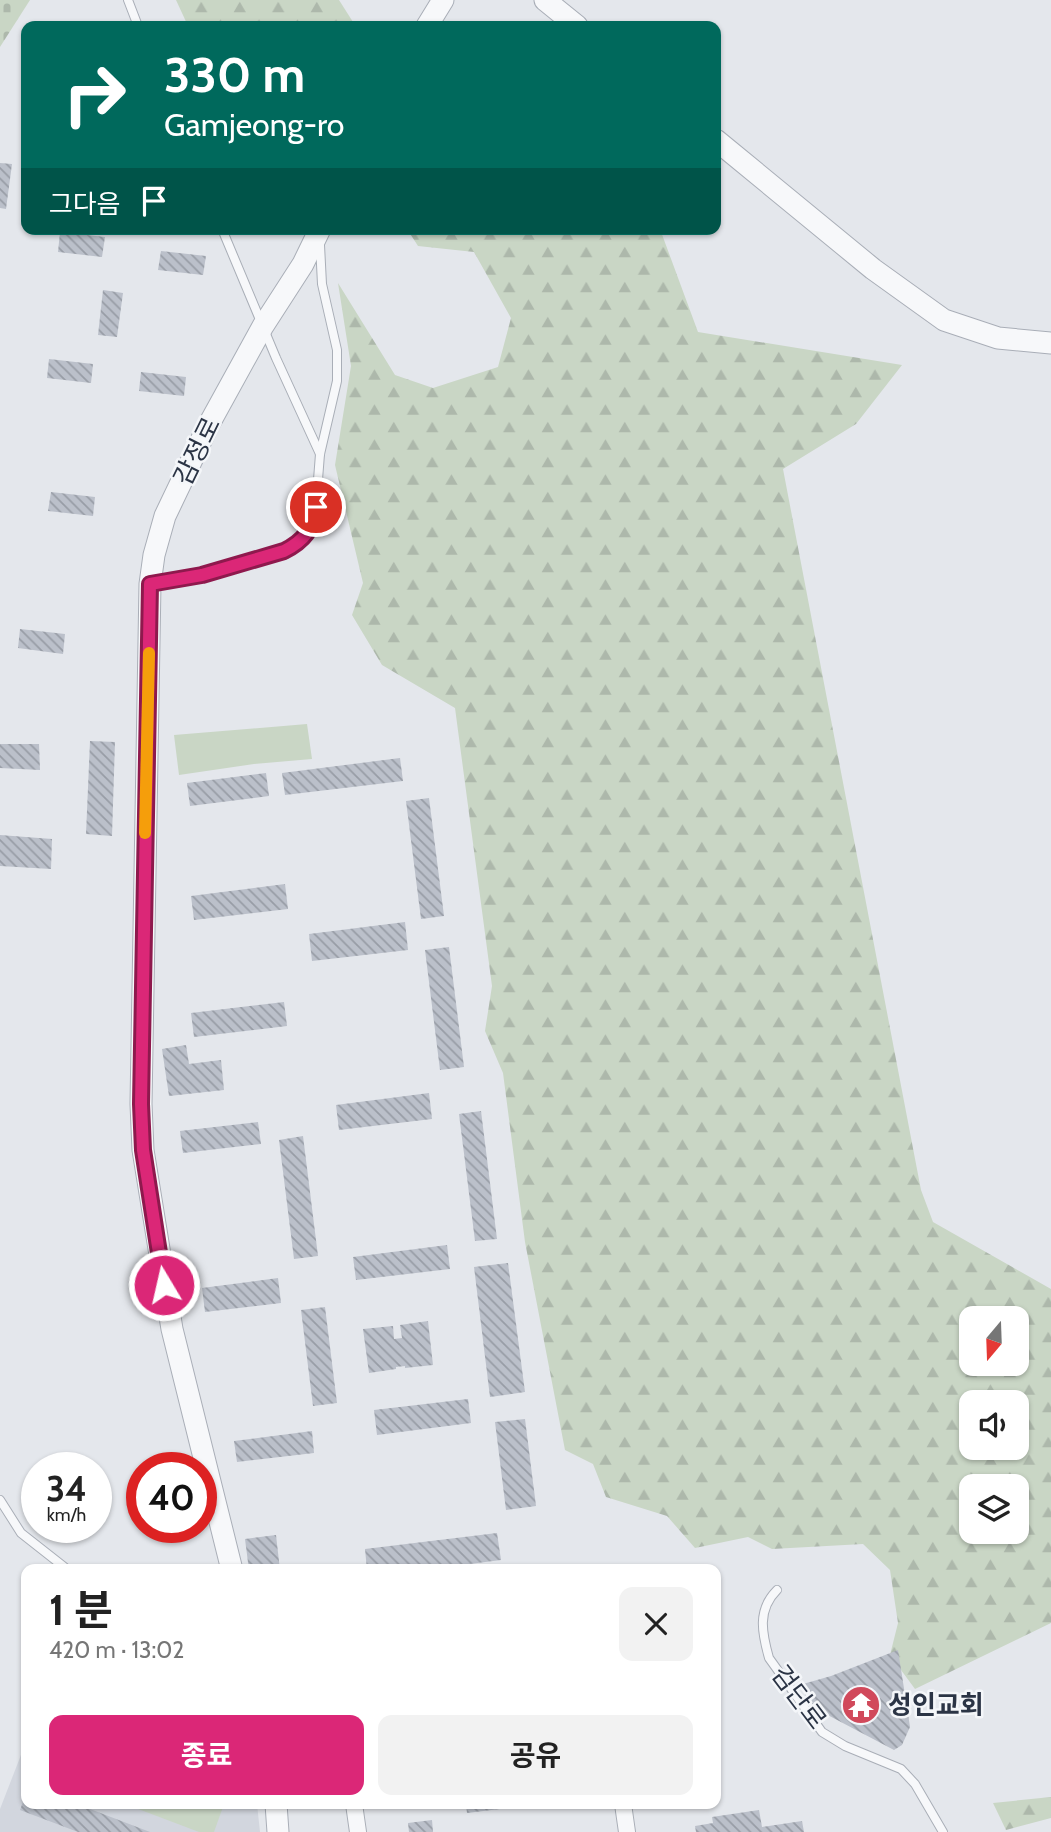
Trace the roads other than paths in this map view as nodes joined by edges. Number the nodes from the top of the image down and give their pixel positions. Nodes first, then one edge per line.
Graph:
1 (128, 0) edge
2 (443, 0) edge
3 (545, 0) edge
4 (136, 21) edge
5 (430, 21) edge
6 (571, 21) edge
7 (721, 144) edge
8 (225, 235) edge
9 (318, 235) edge
10 (321, 235) edge
11 (263, 326) junction
12 (1051, 343) edge
13 (320, 454) junction
14 (150, 584) junction
15 (0, 1500) edge
16 (61, 1564) edge
17 (231, 1564) edge
18 (776, 1590) dead end
19 (276, 1809) edge
20 (355, 1809) edge
21 (624, 1809) edge
22 (278, 1832) edge
23 (358, 1832) edge
24 (627, 1832) edge
25 (943, 1832) edge

1 - 4 lane
2 - 5 street
3 - 6 street
7 - 12 street
8 - 11 lane
9 - 11 street, 감정로
10 - 13 lane
11 - 13 lane
11 - 14 street, 감정로
13 - 14 lane
14 - 17 street, 감정로
15 - 16 lane
18 - 25 lane, 검단로
19 - 22 street
20 - 23 street
21 - 24 street

